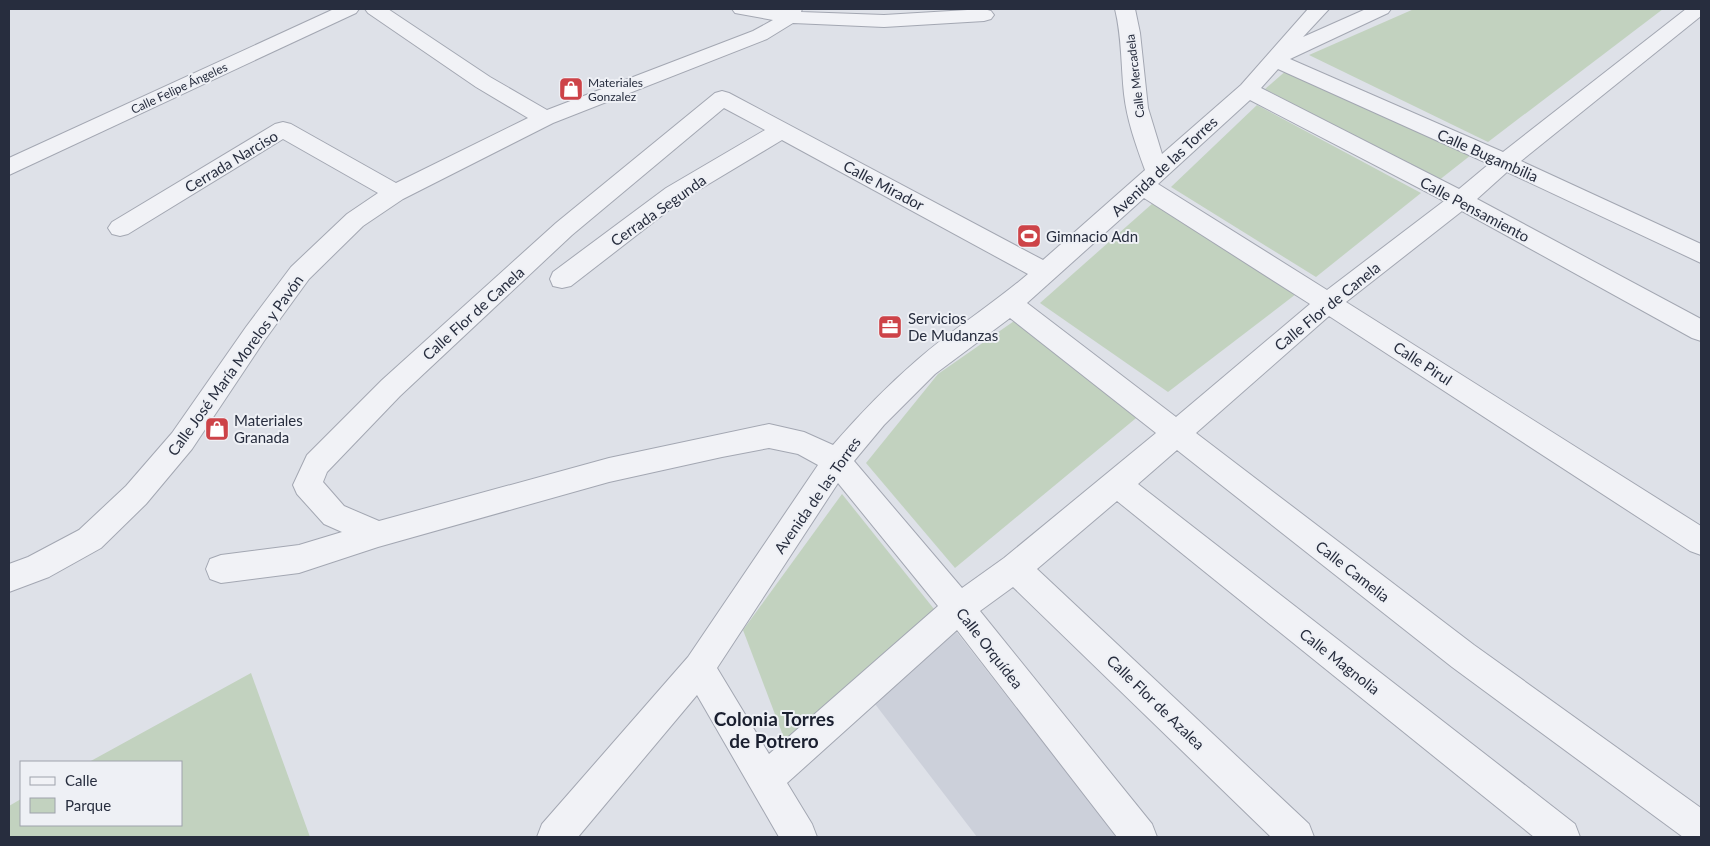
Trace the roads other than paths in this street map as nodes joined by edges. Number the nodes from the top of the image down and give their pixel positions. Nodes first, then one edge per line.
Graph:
1 (350, 9) edge
2 (376, 9) edge
3 (742, 9) edge
4 (1125, 9) edge
5 (1319, 9) edge
6 (1382, 9) edge
7 (1698, 9) edge
8 (791, 13) edge
9 (984, 15) dead end
10 (1273, 59) junction
11 (1248, 90) junction
12 (722, 98) joint
13 (545, 118) junction
14 (782, 130) junction
15 (1505, 162) junction
16 (9, 167) edge
17 (1150, 178) junction
18 (395, 193) junction
19 (1461, 200) junction
20 (120, 228) dead end
21 (1701, 254) edge
22 (1046, 273) junction
23 (562, 279) dead end
24 (1328, 303) junction
25 (1010, 304) junction
26 (1701, 331) edge
27 (1176, 434) junction
28 (838, 461) junction
29 (1117, 484) junction
30 (378, 534) junction
31 (1701, 542) edge
32 (1015, 568) junction
33 (221, 569) dead end
34 (9, 578) edge
35 (959, 608) junction
36 (699, 668) junction
37 (765, 780) junction
38 (1701, 829) edge
39 (555, 837) edge
40 (799, 837) edge
41 (1139, 837) edge
42 (1296, 837) edge
43 (1562, 837) edge

1 - 16 street, Calle Felipe Ángeles
2 - 13 street
3 - 8 street
4 - 17 street, Calle Mercadela
5 - 10 street, Avenida de las Torres
6 - 10 street
7 - 15 street, Calle Flor de Canela
8 - 9 street
8 - 13 street, Calle José María Morelos y Pavón
10 - 11 street, Avenida de las Torres
10 - 15 street, Calle Bugambilia
11 - 17 street, Avenida de las Torres
11 - 19 street, Calle Pensamiento
12 - 14 street, Calle Mirador
12 - 30 street, Calle Flor de Canela
13 - 18 street, Calle José María Morelos y Pavón
14 - 22 street, Calle Mirador
14 - 23 street, Cerrada Segunda
15 - 19 street, Calle Flor de Canela
15 - 21 street, Calle Bugambilia
17 - 22 street, Avenida de las Torres
17 - 24 street, Calle Pirul
18 - 20 street, Cerrada Narciso
18 - 34 street, Calle José María Morelos y Pavón
19 - 24 street, Calle Flor de Canela
19 - 26 street, Calle Pensamiento
22 - 25 street, Avenida de las Torres
24 - 27 street, Calle Flor de Canela
24 - 31 street, Calle Pirul
25 - 27 street, Calle Camelia
25 - 28 street, Avenida de las Torres
27 - 29 street, Calle Flor de Canela
27 - 38 street, Calle Camelia
28 - 30 street
28 - 35 street, Calle Orquídea
28 - 36 street, Avenida de las Torres
29 - 32 street, Calle Flor de Canela
29 - 43 street, Calle Magnolia
30 - 33 street
32 - 35 street, Calle Flor de Canela
32 - 42 street, Calle Flor de Azalea
35 - 37 street, Calle Flor de Canela
35 - 41 street, Calle Orquídea
36 - 37 street
36 - 39 street, Avenida de las Torres
37 - 40 street

